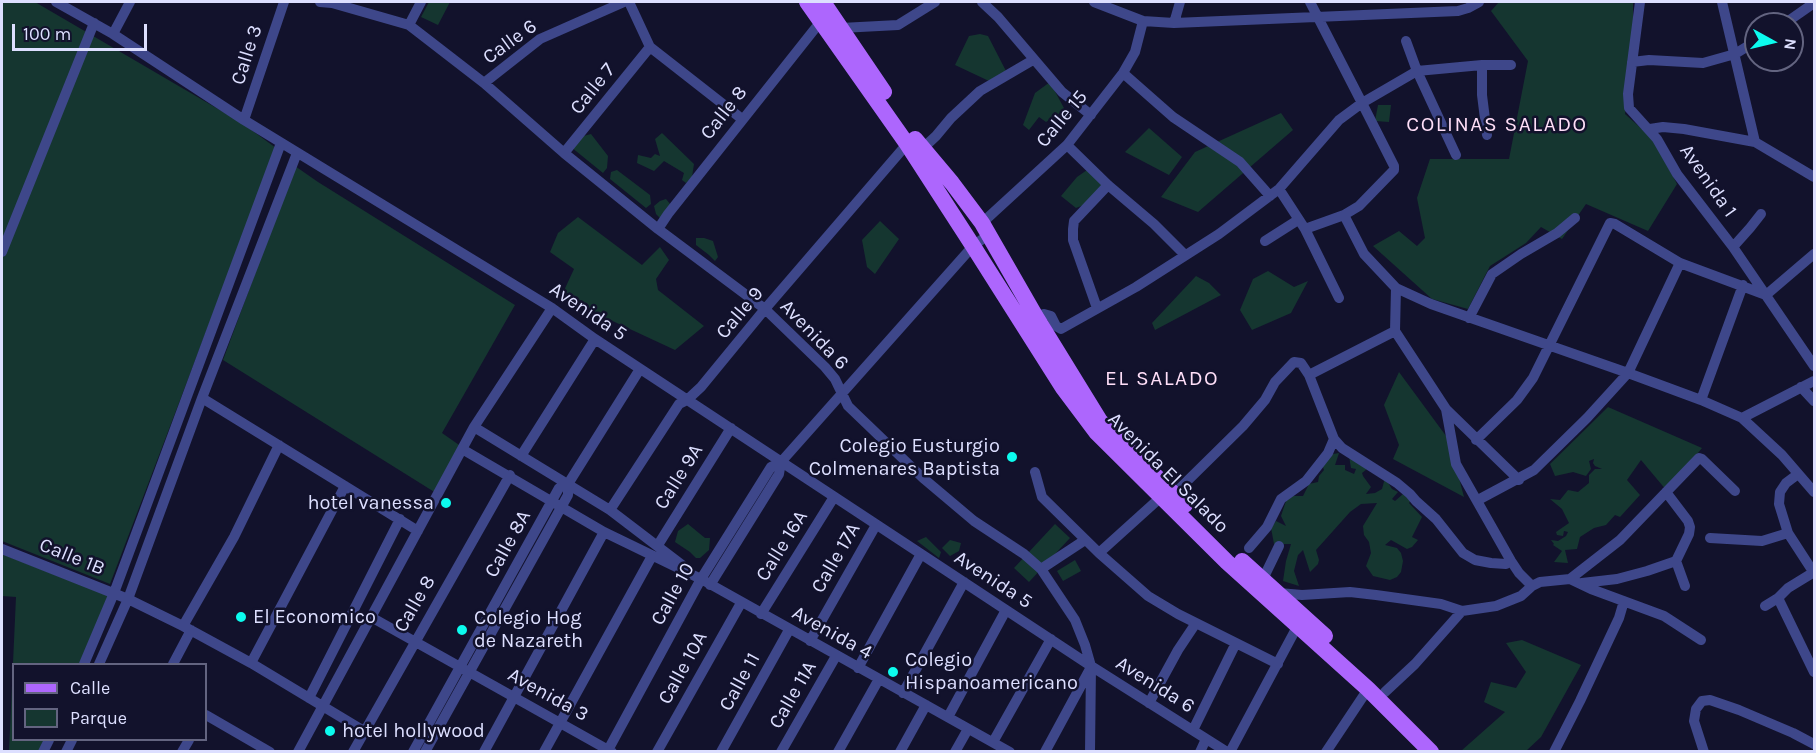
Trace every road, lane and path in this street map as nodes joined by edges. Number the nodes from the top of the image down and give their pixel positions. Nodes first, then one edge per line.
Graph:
1 (56, 2) edge
2 (130, 2) edge
3 (284, 2) edge
4 (328, 2) edge
5 (421, 2) edge
6 (629, 2) edge
7 (807, 2) edge
8 (823, 2) edge
9 (935, 2) edge
10 (982, 2) edge
11 (1094, 2) edge
12 (1180, 2) edge
13 (1310, 2) edge
14 (1479, 2) edge
15 (1640, 2) edge
16 (1722, 2) edge
17 (617, 3) edge
18 (1815, 3) edge
19 (1802, 12) edge
20 (1318, 17) junction
21 (821, 21) junction
22 (1143, 21) junction
23 (94, 23) junction
24 (1174, 23) junction
25 (409, 25) junction
26 (842, 28) junction
27 (113, 34) junction
28 (1406, 41) dead end
29 (650, 48) junction
30 (1744, 48) edge
31 (1735, 54) junction
32 (1033, 60) junction
33 (1632, 62) junction
34 (1482, 65) junction
35 (1511, 66) dead end
36 (1417, 71) junction
37 (1123, 73) junction
38 (484, 83) junction
39 (1362, 103) junction
40 (1091, 115) junction
41 (742, 119) junction
42 (244, 120) junction
43 (1650, 129) junction
44 (1487, 135) dead end
45 (1755, 142) junction
46 (281, 143) junction
47 (1067, 145) junction
48 (914, 146) junction
49 (297, 153) junction
50 (564, 153) junction
51 (1456, 155) dead end
52 (1815, 177) edge
53 (1108, 185) junction
54 (1274, 192) junction
55 (1761, 214) dead end
56 (1344, 215) junction
57 (1575, 218) dead end
58 (1298, 220) junction
59 (658, 229) junction
60 (985, 229) junction
61 (1305, 229) junction
62 (1264, 241) dead end
63 (974, 246) junction
64 (1732, 246) junction
65 (2, 252) edge
66 (1185, 255) junction
67 (1813, 259) edge
68 (1680, 263) junction
69 (1743, 285) junction
70 (1396, 288) junction
71 (1766, 295) junction
72 (1339, 298) dead end
73 (552, 308) junction
74 (1097, 308) junction
75 (765, 309) junction
76 (1035, 317) junction
77 (1469, 318) junction
78 (1395, 331) junction
79 (595, 339) junction
80 (1548, 345) junction
81 (1815, 366) edge
82 (640, 369) junction
83 (1628, 373) junction
84 (1309, 375) junction
85 (1815, 381) edge
86 (1801, 387) junction
87 (842, 393) junction
88 (202, 398) junction
89 (687, 400) junction
90 (1701, 400) junction
91 (1815, 401) edge
92 (1446, 409) junction
93 (1742, 418) junction
94 (474, 427) junction
95 (731, 428) junction
96 (1334, 440) junction
97 (1476, 440) junction
98 (279, 446) junction
99 (462, 449) junction
100 (521, 456) junction
101 (782, 462) junction
102 (1035, 472) dead end
103 (1798, 474) junction
104 (510, 475) junction
105 (1519, 480) junction
106 (568, 484) junction
107 (345, 486) junction
108 (1736, 491) dead end
109 (1666, 492) junction
110 (1815, 492) edge
111 (834, 496) junction
112 (1167, 496) junction
113 (1478, 500) junction
114 (556, 504) junction
115 (610, 510) junction
116 (400, 519) junction
117 (876, 525) junction
118 (418, 531) junction
119 (604, 532) junction
120 (1788, 533) junction
121 (1710, 538) dead end
122 (1085, 540) junction
123 (658, 545) junction
124 (1279, 546) dead end
125 (1249, 548) dead end
126 (2, 549) edge
127 (1099, 553) junction
128 (921, 554) junction
129 (652, 556) junction
130 (1511, 561) junction
131 (1676, 561) junction
132 (1041, 569) junction
133 (1814, 572) edge
134 (1263, 579) junction
135 (1570, 579) junction
136 (705, 582) junction
137 (964, 582) junction
138 (1582, 583) junction
139 (1532, 586) junction
140 (1685, 586) dead end
141 (114, 593) junction
142 (1278, 593) junction
143 (1778, 598) junction
144 (128, 599) junction
145 (1624, 602) junction
146 (741, 603) junction
147 (1765, 606) dead end
148 (1006, 610) junction
149 (1462, 611) junction
150 (761, 614) junction
151 (371, 617) junction
152 (1196, 623) junction
153 (1298, 625) junction
154 (187, 628) junction
155 (789, 630) junction
156 (1051, 639) junction
157 (1701, 640) dead end
158 (414, 641) junction
159 (810, 641) junction
160 (1236, 643) junction
161 (836, 656) junction
162 (84, 663) edge
163 (99, 663) edge
164 (173, 663) edge
165 (252, 663) junction
166 (1278, 664) junction
167 (1091, 666) junction
168 (858, 668) junction
169 (465, 670) junction
170 (1815, 672) edge
171 (879, 679) junction
172 (1376, 691) junction
173 (903, 693) junction
174 (514, 696) junction
175 (309, 698) junction
176 (1149, 703) junction
177 (926, 705) junction
178 (322, 706) junction
179 (207, 717) edge
180 (948, 717) junction
181 (560, 722) junction
182 (968, 729) junction
183 (1193, 730) junction
184 (364, 731) junction
185 (1206, 739) junction
186 (993, 742) junction
187 (1815, 744) edge
188 (609, 751) edge
189 (270, 752) edge
190 (298, 752) edge
191 (353, 752) edge
192 (413, 752) edge
193 (425, 752) edge
194 (484, 752) edge
195 (544, 752) edge
196 (657, 752) edge
197 (721, 752) edge
198 (781, 752) edge
199 (838, 752) edge
200 (900, 752) edge
201 (956, 752) edge
202 (1010, 752) edge
203 (1045, 752) edge
204 (1090, 752) edge
205 (1200, 752) edge
206 (1228, 752) edge
207 (1326, 752) edge
208 (1431, 752) edge
209 (1444, 752) edge
210 (1554, 752) edge
211 (1704, 752) edge

1 - 23 street, Avenida 5
2 - 27 street
3 - 42 street, Calle 3
4 - 25 street, Avenida 6
5 - 25 street
6 - 29 street
7 - 21 main road, Avenida El Salado
8 - 26 main road, Avenida El Salado
9 - 26 street
10 - 32 street
11 - 22 street
12 - 24 street
13 - 20 street
14 - 20 street
15 - 33 street, Avenida 1
16 - 31 street
17 - 38 street, Calle 6
18 - 19 street
20 - 24 street
20 - 39 street
21 - 41 street, Calle 8
21 - 48 main road, Avenida El Salado
22 - 24 street
22 - 37 street, Calle 15
23 - 27 street, Avenida 5
23 - 65 street
25 - 38 street, Avenida 6
26 - 48 main road, Avenida El Salado
27 - 42 street, Avenida 5
28 - 36 street
29 - 41 street
29 - 50 street, Calle 7
30 - 31 street
31 - 33 street
31 - 45 street
32 - 40 street
32 - 48 street, Calle 9
33 - 43 street, Avenida 1
34 - 35 street
34 - 36 street
34 - 44 street
36 - 39 street
36 - 51 street
37 - 40 street, Calle 15
37 - 54 street
38 - 50 street, Avenida 6
39 - 54 street
39 - 56 street
40 - 47 street, Calle 15
41 - 59 street, Calle 8
42 - 46 street, Avenida 5
43 - 45 street
43 - 64 street, Avenida 1
45 - 52 street
46 - 49 street, Avenida 5
46 - 141 street
47 - 53 street
47 - 60 street, Calle 15
48 - 60 main road, Avenida El Salado
48 - 63 main road, Avenida El Salado
48 - 75 street, Calle 9
49 - 73 street, Avenida 5
49 - 88 street
50 - 59 street, Avenida 6
53 - 66 street
53 - 74 street
54 - 58 street
54 - 66 street
55 - 64 street
56 - 61 street
56 - 70 street
57 - 77 street
58 - 61 street
58 - 62 street
59 - 75 street, Avenida 6
60 - 63 street, Calle 10
60 - 76 main road, Avenida El Salado
61 - 72 street
63 - 87 street, Calle 10
63 - 112 main road, Avenida El Salado
64 - 71 street, Avenida 1
66 - 74 street
67 - 71 street
68 - 69 street
68 - 80 street
68 - 83 street
69 - 71 street
69 - 90 street
70 - 77 street
70 - 78 street
71 - 81 street, Avenida 1
73 - 79 street, Avenida 5
73 - 94 street
74 - 76 street
75 - 87 street, Avenida 6
75 - 89 street, Calle 9
76 - 112 main road, Avenida El Salado
77 - 80 street
78 - 84 street
78 - 92 street
79 - 82 street, Avenida 5
79 - 100 street
80 - 83 street
80 - 97 street
82 - 89 street, Avenida 5
82 - 106 street, Calle 8A
83 - 90 street
83 - 105 street
84 - 96 street
84 - 112 street
85 - 86 street
86 - 91 street
86 - 93 street
87 - 101 street, Calle 10
87 - 132 street, Avenida 6
88 - 98 street
88 - 144 street
89 - 95 street, Avenida 5
89 - 115 street, Calle 9
90 - 93 street
92 - 97 street
92 - 113 street
93 - 103 street
94 - 99 street
94 - 100 street, Avenida 4
95 - 101 street, Avenida 5
95 - 123 street, Calle 9A
96 - 125 street
96 - 130 street
97 - 105 street
98 - 107 street
98 - 154 street
99 - 104 street, Avenida 4
99 - 118 street
100 - 106 street, Avenida 4
101 - 111 street, Avenida 5
101 - 136 street, Calle 10
102 - 122 street
103 - 110 street
103 - 120 street
104 - 114 street, Avenida 4
104 - 158 street, Calle 8
105 - 113 street
106 - 114 street, Calle 8A
106 - 115 street, Avenida 4
107 - 116 street
107 - 165 street
108 - 109 street
109 - 131 street
109 - 135 street
111 - 117 street, Avenida 5
111 - 150 street, Calle 16A
112 - 127 street
112 - 134 main road, Avenida El Salado
112 - 153 main road, Avenida El Salado
113 - 130 street
114 - 119 street, Avenida 4
114 - 169 street, Calle 8A
115 - 123 street, Avenida 4
116 - 118 street
116 - 175 street
117 - 128 street, Avenida 5
117 - 159 street, Calle 17A
118 - 151 street
119 - 129 street, Avenida 4
119 - 174 street
120 - 121 street
120 - 133 street
122 - 127 street
122 - 132 street
123 - 136 street, Avenida 4
124 - 134 street
126 - 141 street, Calle 1B
127 - 152 street
128 - 137 street, Avenida 5
128 - 168 street
129 - 136 street, Avenida 4
129 - 181 street
130 - 139 street
131 - 138 street
131 - 140 street
132 - 167 street, Avenida 6
133 - 143 street
134 - 142 main road, Avenida El Salado
135 - 138 street
135 - 139 street
136 - 146 street, Avenida 4
136 - 188 street, Calle 10
137 - 148 street, Avenida 5
137 - 173 street
138 - 145 street
139 - 149 street
141 - 144 street, Calle 1B
141 - 162 street
142 - 149 street
142 - 172 main road, Avenida El Salado
143 - 147 street
143 - 170 street
144 - 154 street, Calle 1B
144 - 163 street
145 - 157 street
145 - 210 street
146 - 150 street, Avenida 4
146 - 196 street, Calle 10A
148 - 156 street, Avenida 5
148 - 180 street
149 - 172 street
150 - 155 street, Avenida 4
151 - 158 street, Avenida 3
151 - 178 street
152 - 160 street
152 - 176 street
153 - 166 street
153 - 172 main road, Avenida El Salado
154 - 164 street
154 - 165 street, Calle 1B
155 - 159 street, Avenida 4
155 - 197 street, Calle 11
156 - 167 street, Avenida 5
156 - 186 street
158 - 169 street, Avenida 3
158 - 184 street, Calle 8
159 - 161 street, Avenida 4
160 - 166 street
160 - 183 street
161 - 168 street, Avenida 4
161 - 198 street, Calle 11A
165 - 175 street, Calle 1B
166 - 206 street
167 - 176 street, Avenida 6
167 - 203 street
167 - 204 street
168 - 171 street, Avenida 4
169 - 174 street, Avenida 3
169 - 192 street, Calle 8A
169 - 193 street, Calle 8A
171 - 173 street, Avenida 4
171 - 199 street
172 - 207 street
172 - 208 main road, Avenida El Salado
172 - 209 main road, Avenida El Salado
173 - 177 street, Avenida 4
174 - 181 street, Avenida 3
174 - 194 street
175 - 178 street, Calle 1B
176 - 183 street, Avenida 6
177 - 180 street, Avenida 4
177 - 200 street
178 - 184 street, Calle 1B
178 - 190 street
179 - 189 street
180 - 182 street, Avenida 4
181 - 188 street, Avenida 3
181 - 195 street
182 - 186 street, Avenida 4
182 - 201 street
183 - 185 street, Avenida 6
184 - 191 street, Calle 8
185 - 205 street
185 - 206 street, Avenida 6
186 - 202 street, Avenida 4
187 - 211 street

